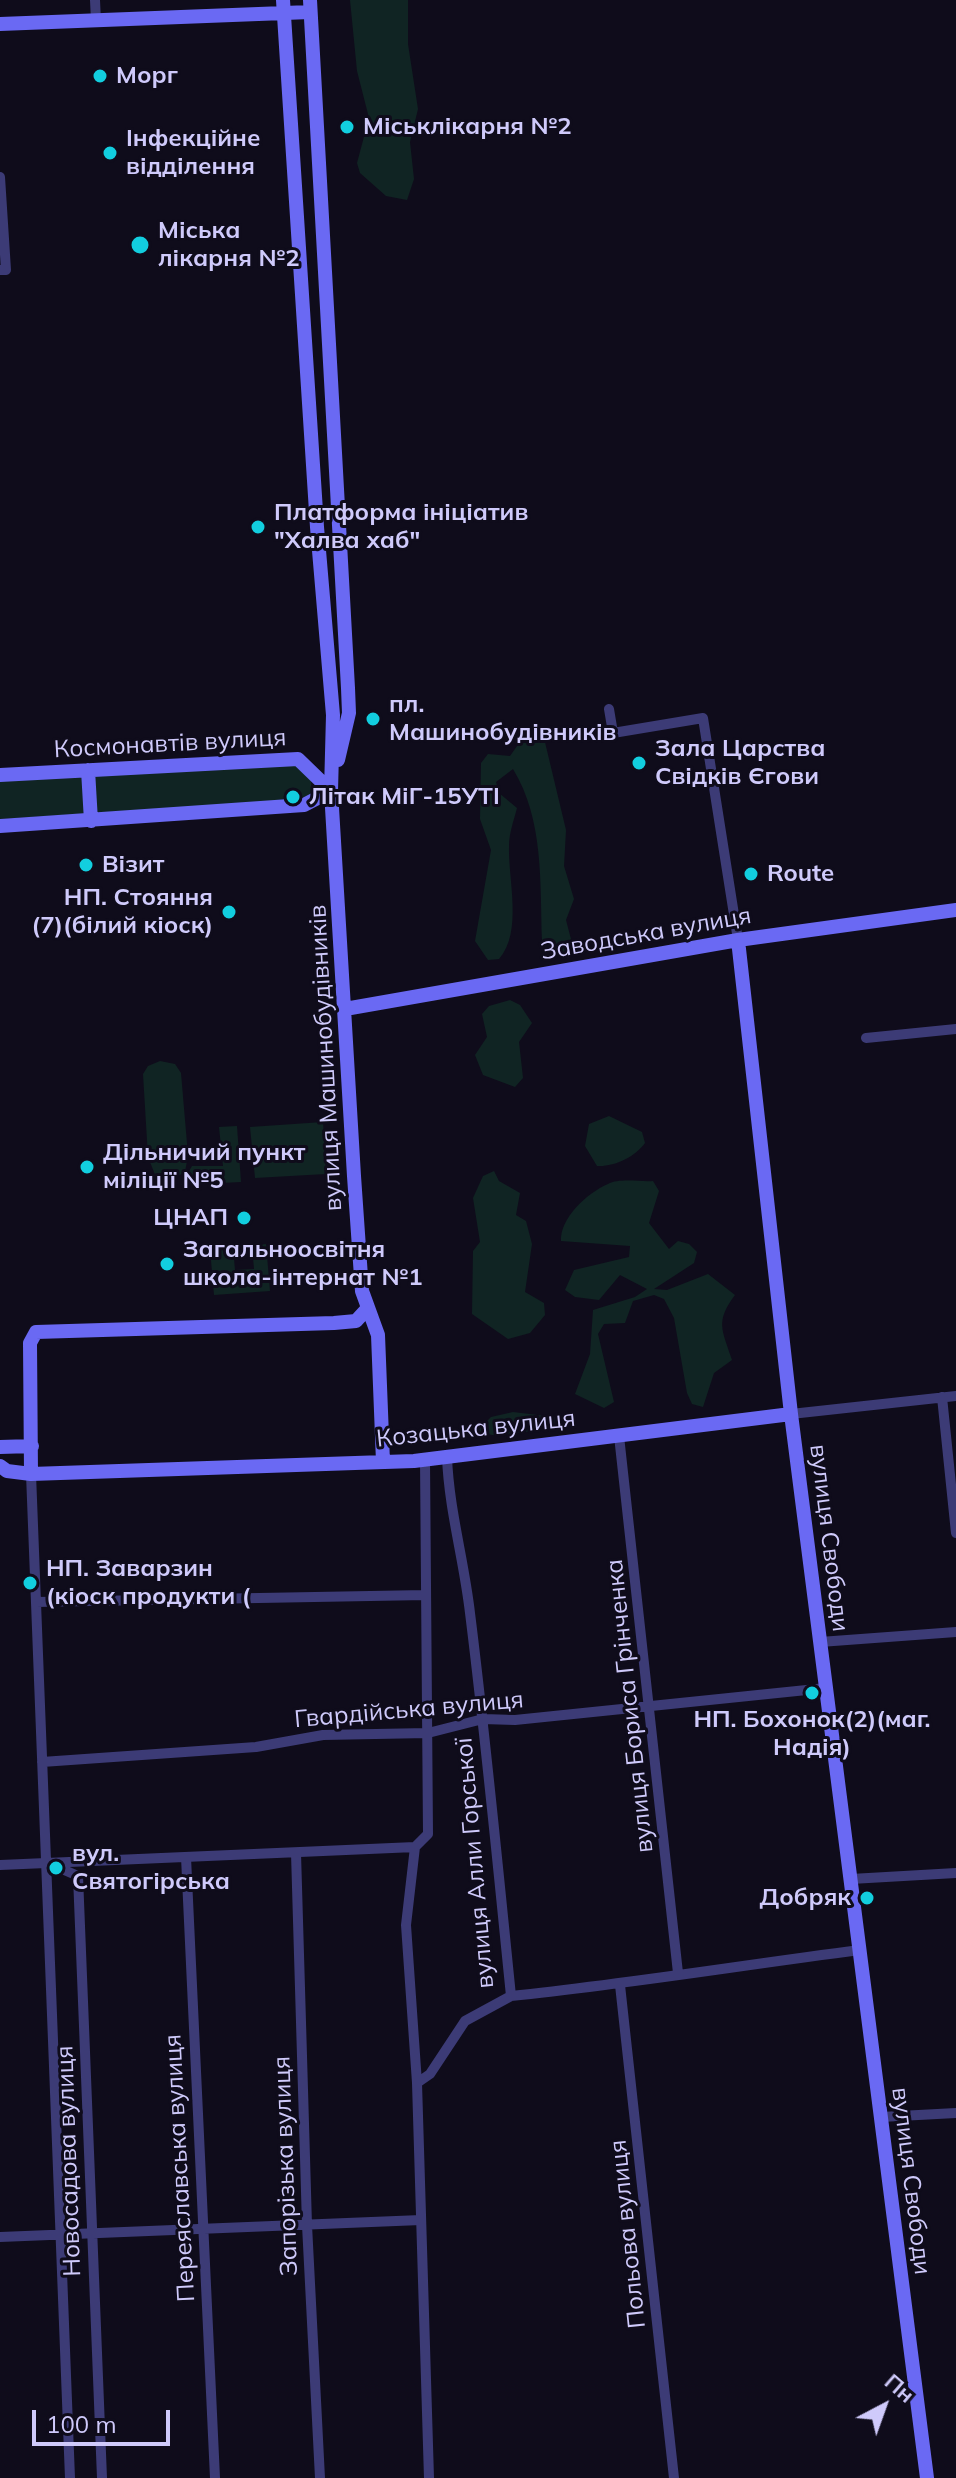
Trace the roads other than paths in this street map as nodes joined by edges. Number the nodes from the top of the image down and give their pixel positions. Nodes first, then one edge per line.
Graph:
1 (95, 0) edge
2 (310, 6) edge
3 (283, 7) edge
4 (96, 21) junction
5 (0, 24) edge
6 (0, 177) edge
7 (3, 270) edge
8 (609, 709) dead end
9 (88, 770) junction
10 (0, 775) edge
11 (331, 791) junction
12 (91, 821) junction
13 (0, 826) edge
14 (956, 910) edge
15 (738, 940) junction
16 (345, 1009) junction
17 (956, 1029) edge
18 (866, 1038) dead end
19 (367, 1309) junction
20 (956, 1396) edge
21 (942, 1397) junction
22 (791, 1414) junction
23 (619, 1436) junction
24 (32, 1446) junction
25 (0, 1447) edge
26 (447, 1457) junction
27 (425, 1460) junction
28 (383, 1462) junction
29 (0, 1466) edge
30 (31, 1474) junction
31 (956, 1533) edge
32 (426, 1595) junction
33 (36, 1602) junction
34 (956, 1632) edge
35 (820, 1642) junction
36 (826, 1688) junction
37 (651, 1706) junction
38 (483, 1719) junction
39 (428, 1733) junction
40 (42, 1762) junction
41 (415, 1847) junction
42 (296, 1853) junction
43 (186, 1857) junction
44 (46, 1862) junction
45 (0, 1865) edge
46 (956, 1873) edge
47 (851, 1879) junction
48 (860, 1950) junction
49 (678, 1973) junction
50 (620, 1985) junction
51 (511, 1996) junction
52 (417, 2083) junction
53 (956, 2113) edge
54 (881, 2117) junction
55 (421, 2220) junction
56 (307, 2225) junction
57 (202, 2229) junction
58 (95, 2234) junction
59 (61, 2235) junction
60 (0, 2237) edge
61 (70, 2478) edge
62 (102, 2478) edge
63 (215, 2478) edge
64 (320, 2478) edge
65 (429, 2478) edge
66 (674, 2478) edge
67 (927, 2478) edge

1 - 4 street
2 - 3 street
2 - 11 street, вулиця Машинобудівників
3 - 4 street
3 - 11 street, вулиця Машинобудівників
4 - 5 street
6 - 7 street
8 - 15 street, вулиця Свободи
9 - 10 street, Космонавтів вулиця
9 - 11 street, Космонавтів вулиця
9 - 12 street
11 - 12 street
11 - 16 street, вулиця Машинобудівників
12 - 13 street
14 - 15 street, Заводська вулиця
15 - 16 street, Заводська вулиця
15 - 22 street, вулиця Свободи
16 - 19 street, вулиця Машинобудівників
17 - 18 street
19 - 24 street, Новосадова вулиця
19 - 28 street, вулиця Машинобудівників
20 - 21 street, Козацька вулиця
21 - 22 street, Козацька вулиця
21 - 31 street
22 - 23 street, Козацька вулиця
22 - 35 street, вулиця Свободи
23 - 26 street, Козацька вулиця
23 - 37 street, вулиця Бориса Грінченка
24 - 25 street
24 - 30 street, Новосадова вулиця
26 - 27 street, Козацька вулиця
26 - 38 street, вулиця Алли Горської
27 - 28 street, Козацька вулиця
27 - 32 street, вулиця Алли Горської
28 - 30 street, Козацька вулиця
29 - 30 street, Козацька вулиця
30 - 33 street, Новосадова вулиця
32 - 33 street
32 - 39 street, вулиця Алли Горської
33 - 40 street, Новосадова вулиця
34 - 35 street
35 - 36 street, вулиця Свободи
36 - 37 street, Гвардійська вулиця
36 - 47 street, вулиця Свободи
37 - 38 street, Гвардійська вулиця
37 - 49 street, вулиця Бориса Грінченка
38 - 39 street, Гвардійська вулиця
38 - 51 street, вулиця Алли Горської
39 - 40 street, Гвардійська вулиця
39 - 41 street, вулиця Алли Горської
40 - 44 street, Новосадова вулиця
41 - 42 street
41 - 52 street, вулиця Алли Горської
42 - 43 street
42 - 56 street, Запорізька вулиця
43 - 44 street
43 - 57 street, Переяславська вулиця
44 - 45 street
44 - 58 street, Новосадова вулиця
44 - 59 street, Новосадова вулиця
46 - 47 street
47 - 48 street, вулиця Свободи
48 - 49 street
48 - 54 street, вулиця Свободи
49 - 50 street
50 - 51 street
50 - 66 street, Польова вулиця
51 - 52 street, вулиця Алли Горської
52 - 55 street, вулиця Алли Горської
53 - 54 street
54 - 67 street, вулиця Свободи
55 - 56 street
55 - 65 street, вулиця Алли Горської
56 - 57 street
56 - 64 street, Запорізька вулиця
57 - 58 street
57 - 63 street, Переяславська вулиця
58 - 59 street
58 - 62 street, Новосадова вулиця
59 - 60 street
59 - 61 street, Новосадова вулиця

